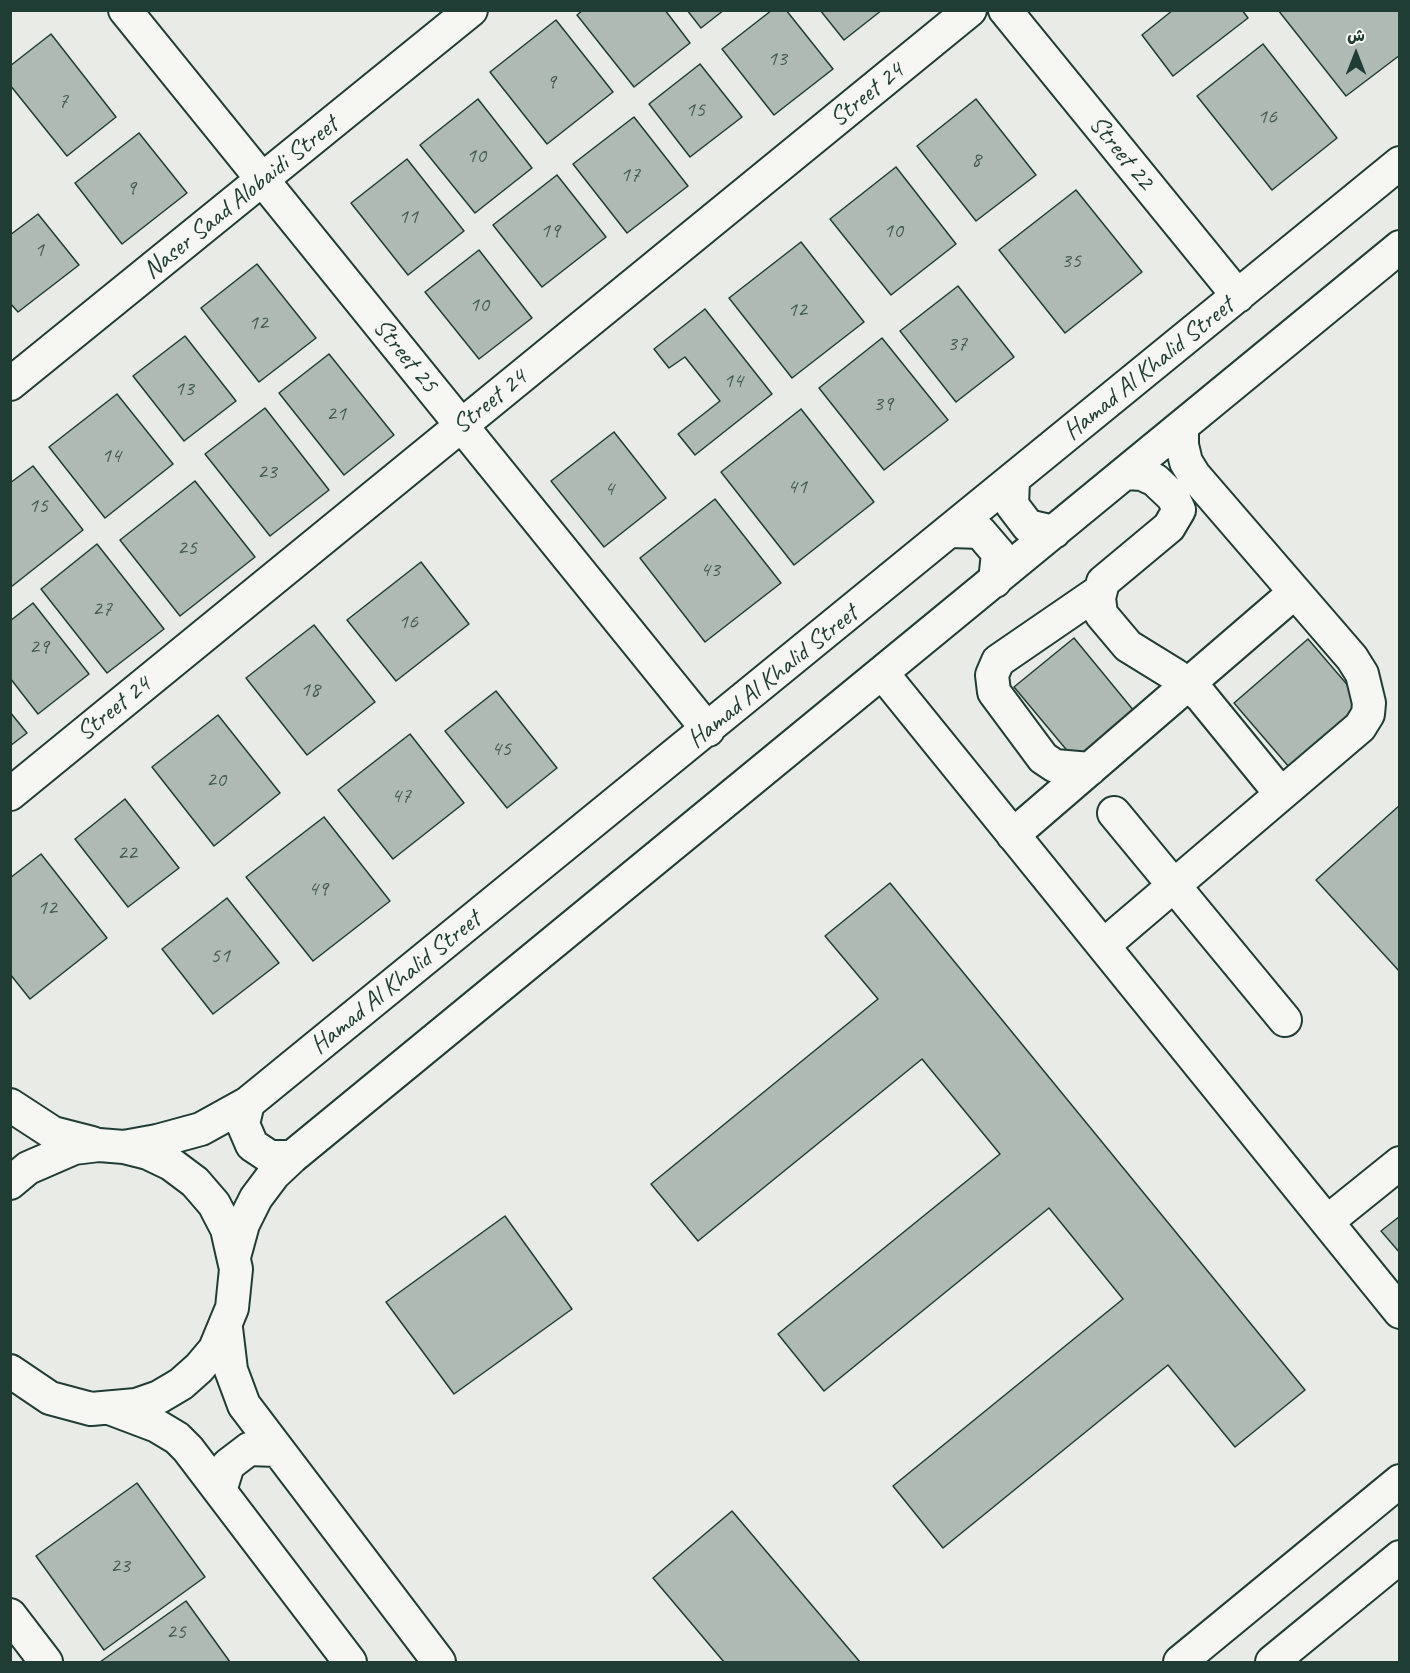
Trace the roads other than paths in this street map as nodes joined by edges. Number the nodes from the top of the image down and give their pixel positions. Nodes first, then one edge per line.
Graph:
1 (125, 10) edge
2 (471, 10) edge
3 (970, 10) edge
4 (1005, 10) edge
5 (1400, 163) edge
6 (264, 181) junction
7 (1400, 247) edge
8 (1238, 297) junction
9 (10, 384) edge
10 (461, 425) junction
11 (1182, 426) junction
12 (1126, 473) junction
13 (1013, 480) junction
14 (952, 531) junction
15 (1054, 532) junction
16 (995, 581) junction
17 (1100, 591) junction
18 (1295, 592) junction
19 (883, 674) junction
20 (1188, 684) junction
21 (708, 730) junction
22 (1090, 769) junction
23 (10, 794) edge
24 (1281, 794) junction
25 (1114, 813) dead end
26 (1013, 835) junction
27 (1173, 888) junction
28 (1104, 945) junction
29 (1285, 1020) dead end
30 (248, 1103) junction
31 (10, 1105) edge
32 (111, 1146) junction
33 (292, 1157) junction
34 (1400, 1163) edge
35 (10, 1183) edge
36 (1328, 1221) junction
37 (234, 1257) junction
38 (1400, 1312) edge
39 (226, 1328) junction
40 (10, 1371) edge
41 (50, 1398) junction
42 (10, 1399) edge
43 (112, 1409) junction
44 (276, 1450) junction
45 (1400, 1481) edge
46 (220, 1491) junction
47 (1400, 1557) edge
48 (10, 1615) edge
49 (46, 1662) edge
50 (350, 1662) edge
51 (439, 1662) edge
52 (1180, 1662) edge
53 (1272, 1662) edge

1 - 6 street, Street 25
2 - 6 street, Naser Saad Alobaidi Street
3 - 10 street, Street 24
4 - 8 street, Street 22
5 - 8 street, Hamad Al Khalid Street
6 - 9 street, Naser Saad Alobaidi Street
6 - 10 street, Street 25
7 - 11 street
8 - 13 street, Hamad Al Khalid Street
10 - 21 street, Street 25
10 - 23 street, Street 24
11 - 12 street
11 - 18 street
12 - 15 street
12 - 17 street
13 - 14 street, Hamad Al Khalid Street
13 - 15 street
14 - 16 street
14 - 21 street, Hamad Al Khalid Street
15 - 16 street
16 - 19 street
17 - 20 street
17 - 22 street
18 - 20 street
18 - 24 street
19 - 26 street
19 - 33 street
20 - 22 street
20 - 24 street
21 - 30 street, Hamad Al Khalid Street
22 - 26 street
24 - 27 street
25 - 27 street
26 - 28 street
27 - 28 street
27 - 29 street
28 - 36 street
30 - 32 street, Hamad Al Khalid Street
30 - 33 street
31 - 32 street
32 - 35 street, Hamad Al Khalid Street
32 - 37 street
33 - 37 street
34 - 36 street
36 - 38 street
37 - 39 street
39 - 43 street
39 - 44 street
40 - 41 street
41 - 42 street
41 - 43 street
43 - 46 street
44 - 46 street
44 - 51 street
45 - 52 street
46 - 50 street
47 - 53 street
48 - 49 street

